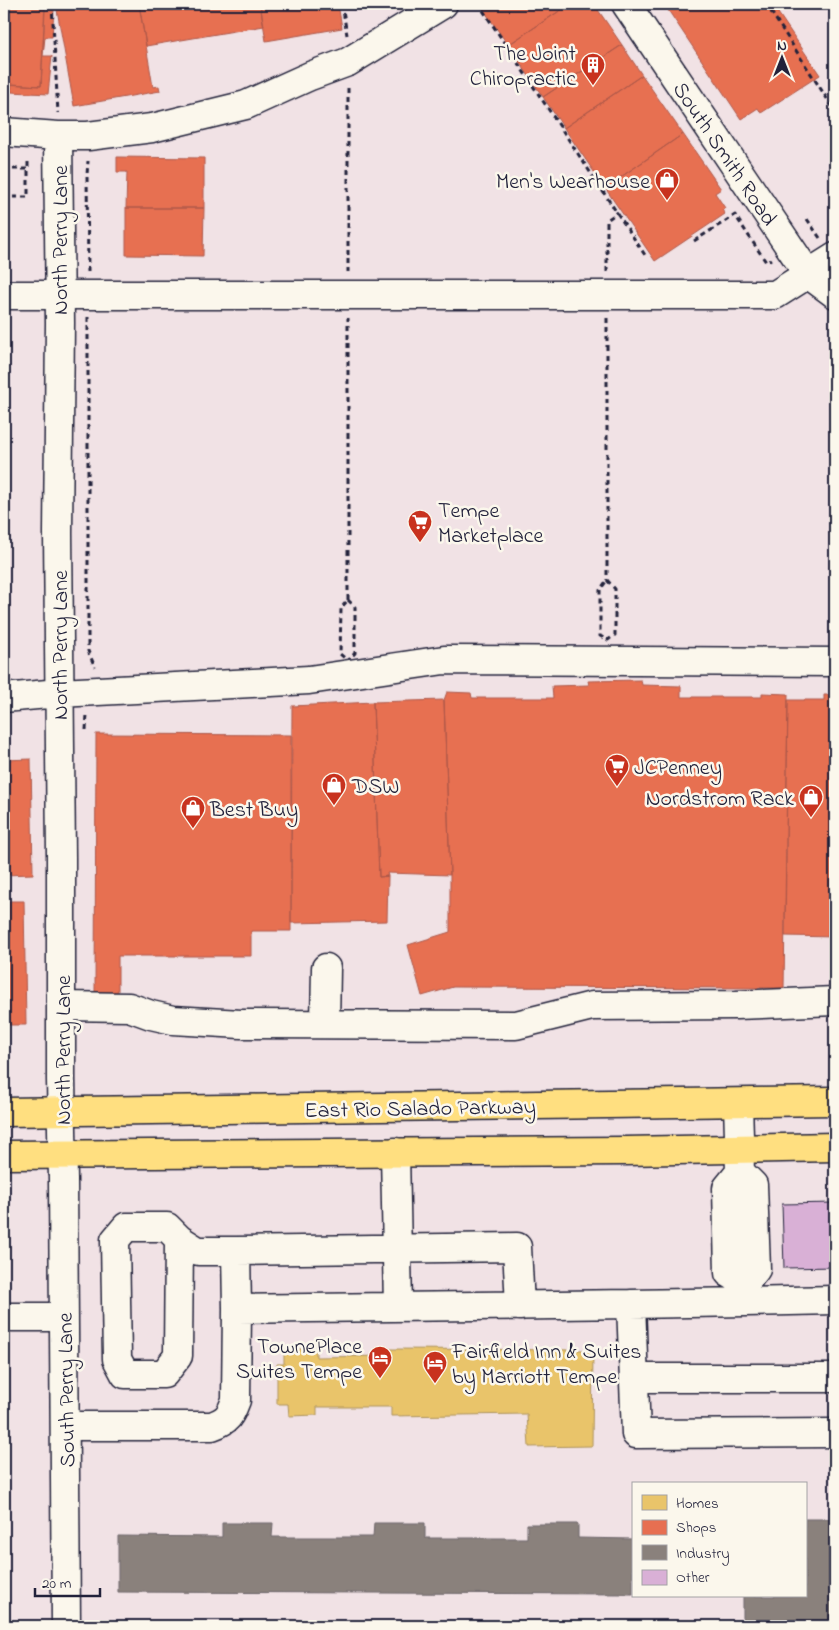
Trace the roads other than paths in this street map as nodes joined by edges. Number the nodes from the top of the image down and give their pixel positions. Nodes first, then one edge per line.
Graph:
1 (443, 4) edge
2 (626, 4) edge
3 (61, 122) junction
4 (4, 132) edge
5 (829, 250) edge
6 (808, 274) junction
7 (59, 294) junction
8 (835, 294) edge
9 (4, 295) edge
10 (835, 662) edge
11 (59, 694) junction
12 (4, 698) edge
13 (326, 968) dead end
14 (835, 1001) edge
15 (61, 1006) junction
16 (325, 1024) junction
17 (835, 1101) edge
18 (738, 1103) junction
19 (4, 1112) edge
20 (62, 1112) junction
21 (835, 1147) edge
22 (395, 1152) junction
23 (4, 1154) edge
24 (62, 1154) junction
25 (740, 1161) junction
26 (179, 1239) junction
27 (397, 1249) junction
28 (236, 1251) junction
29 (745, 1293) junction
30 (835, 1300) edge
31 (631, 1304) junction
32 (520, 1306) junction
33 (398, 1307) junction
34 (237, 1309) junction
35 (4, 1316) edge
36 (64, 1317) junction
37 (634, 1378) junction
38 (835, 1378) edge
39 (65, 1426) junction
40 (835, 1433) edge
41 (66, 1626) edge

1 - 3 street
2 - 6 street, South Smith Road
3 - 4 street
3 - 7 street, North Perry Lane
5 - 6 street
6 - 7 street
6 - 8 street, South Smith Road
7 - 9 street
7 - 11 street, North Perry Lane
10 - 11 street
11 - 12 street
11 - 15 street, North Perry Lane
13 - 16 street
14 - 16 street
15 - 16 street
15 - 20 street, North Perry Lane
17 - 18 main road, East Rio Salado Parkway
18 - 20 main road, East Rio Salado Parkway
18 - 25 street
19 - 20 main road, East Rio Salado Parkway
20 - 24 street, North Perry Lane
21 - 25 main road, East Rio Salado Parkway
22 - 24 main road, East Rio Salado Parkway
22 - 25 main road, East Rio Salado Parkway
22 - 27 street
23 - 24 main road, East Rio Salado Parkway
24 - 36 street, South Perry Lane
25 - 29 street
26 - 26 street
26 - 28 street
27 - 28 street
27 - 32 street
27 - 33 street
28 - 34 street
29 - 30 street
29 - 31 street
31 - 32 street
31 - 37 street
32 - 33 street
33 - 34 street
34 - 39 street
35 - 36 street
36 - 39 street, South Perry Lane
37 - 38 street
37 - 40 street
39 - 41 street, South Perry Lane

